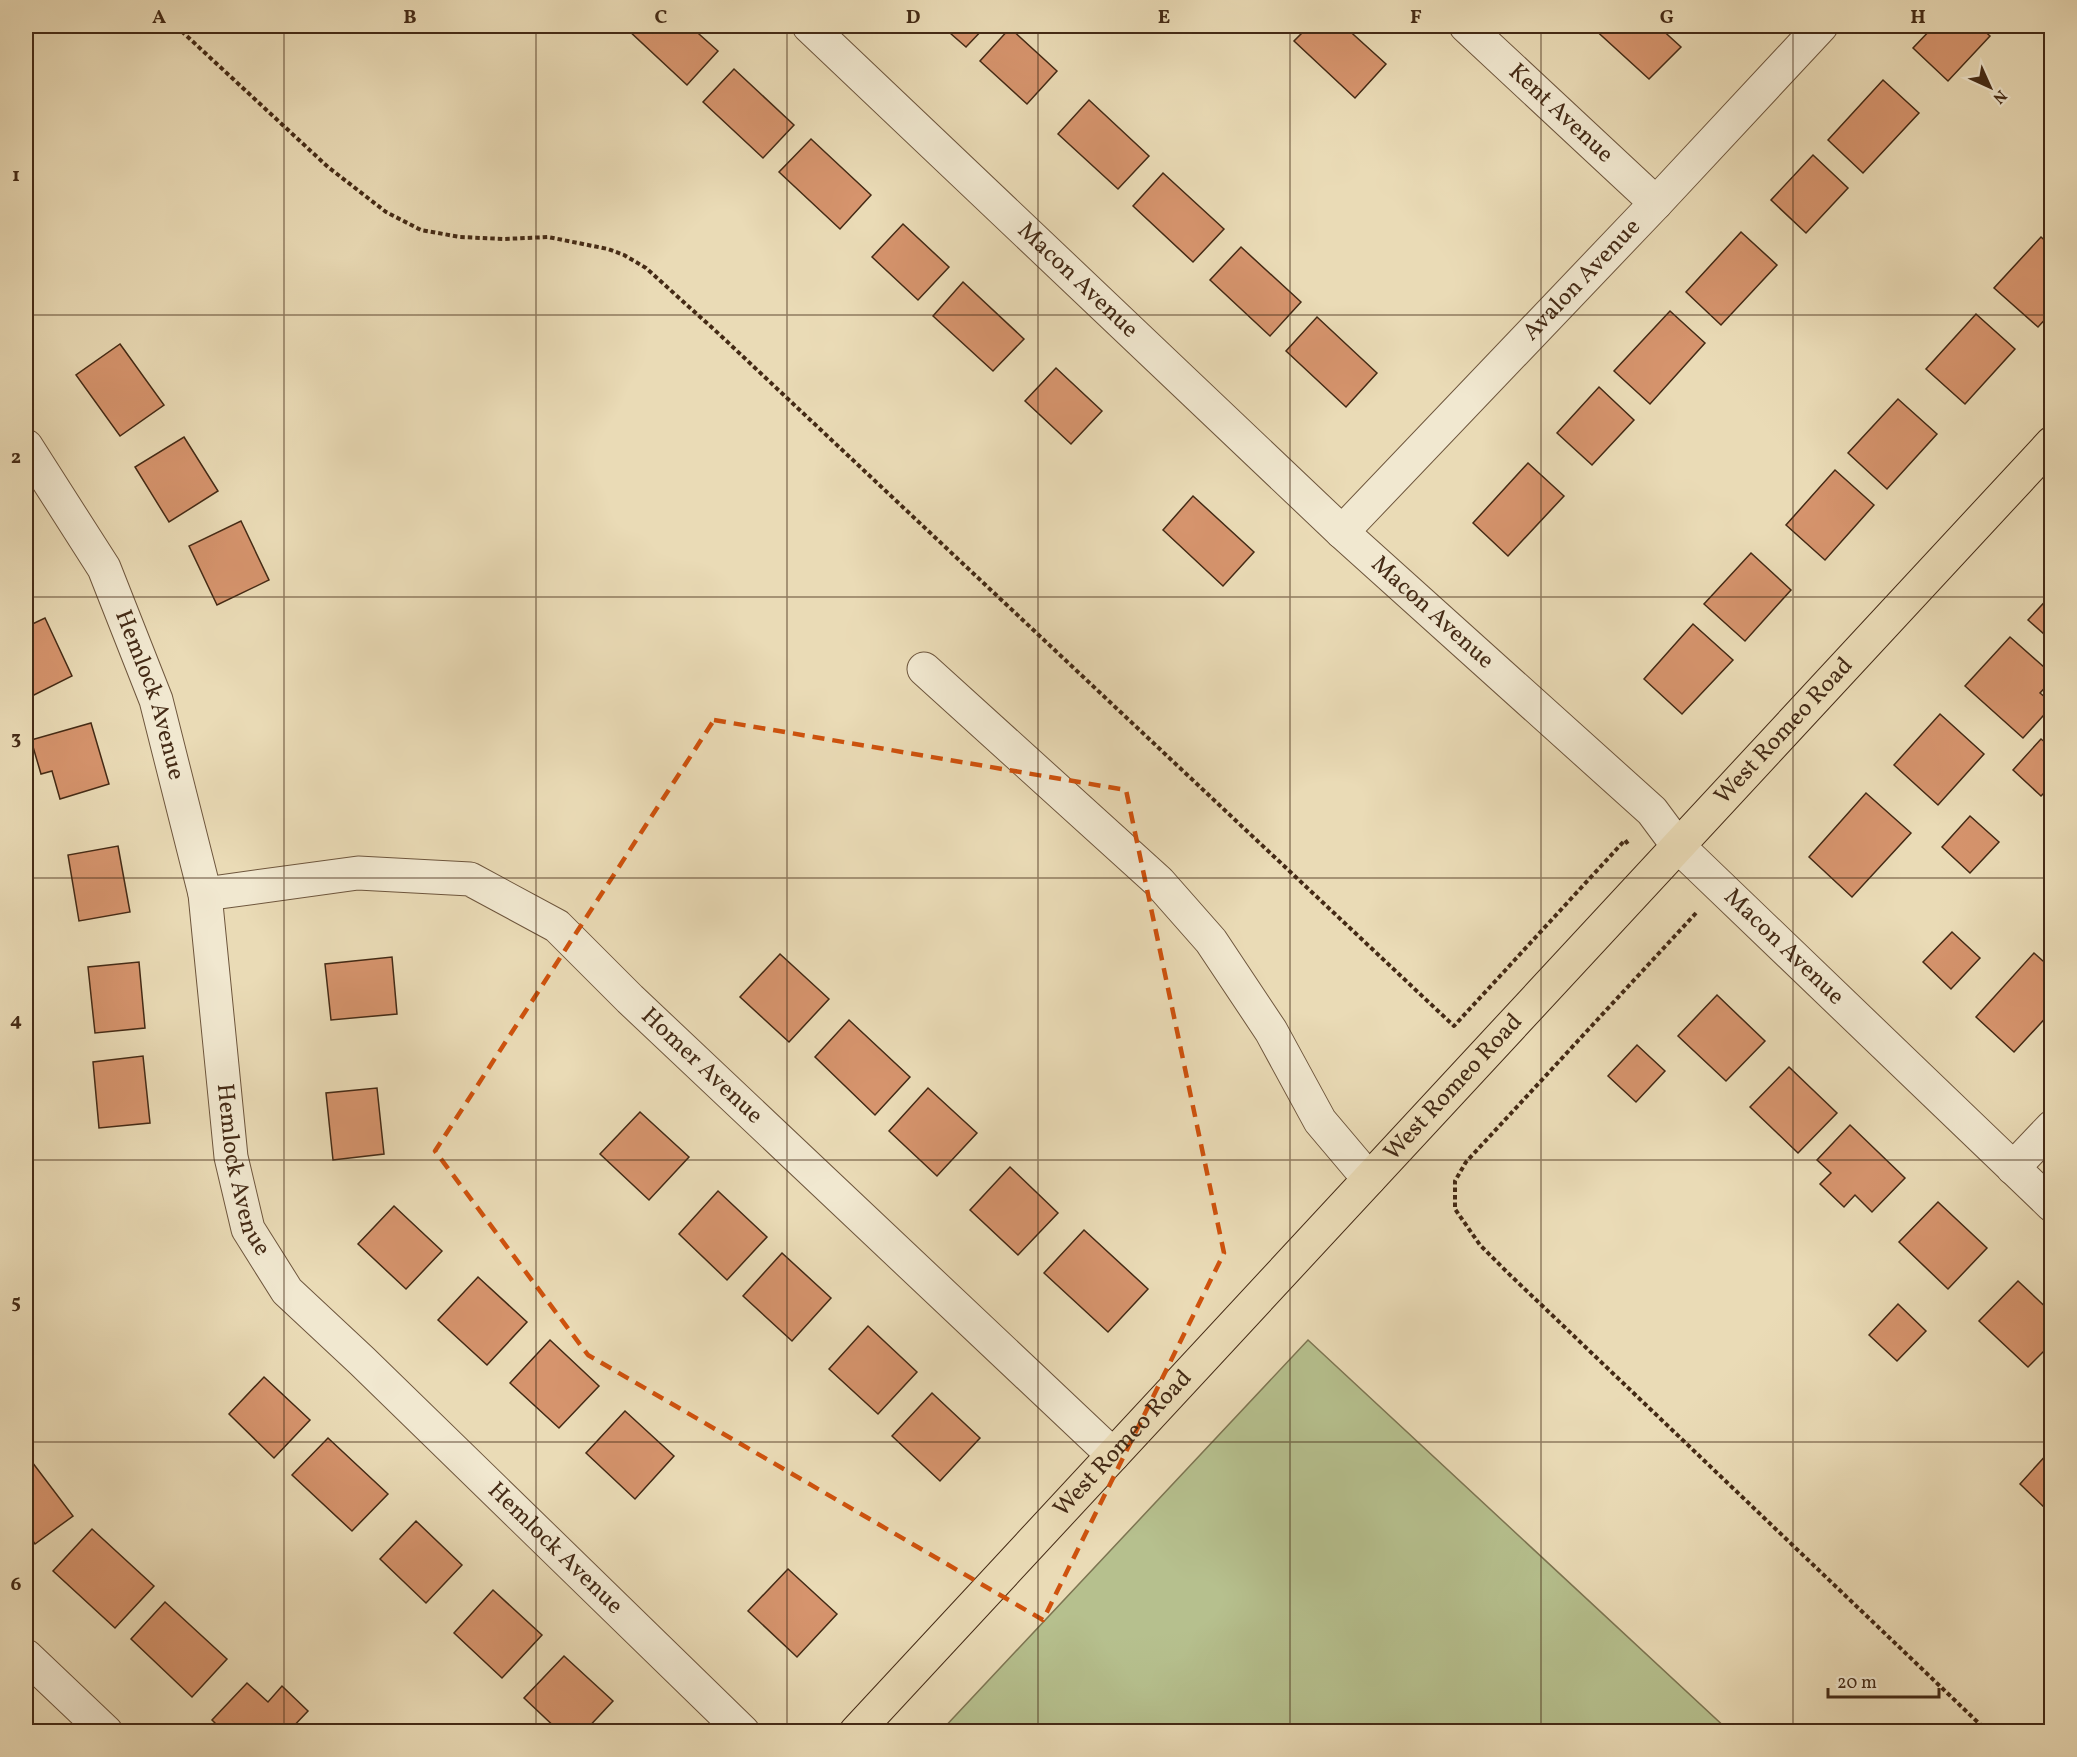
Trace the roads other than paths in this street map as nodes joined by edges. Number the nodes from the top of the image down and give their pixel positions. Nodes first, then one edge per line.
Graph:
1 (809, 26) edge
2 (1466, 26) edge
3 (1821, 26) edge
4 (1656, 203) junction
5 (2052, 443) edge
6 (26, 446) edge
7 (1342, 532) junction
8 (924, 669) dead end
9 (1678, 846) junction
10 (205, 894) junction
11 (2052, 1126) edge
12 (2013, 1168) junction
13 (1369, 1179) junction
14 (2052, 1206) edge
15 (1113, 1455) junction
16 (26, 1656) edge
17 (106, 1731) edge
18 (743, 1731) edge
19 (856, 1731) edge

1 - 7 street, Macon Avenue
2 - 4 street, Kent Avenue
3 - 4 street, Avalon Avenue
4 - 7 street, Avalon Avenue
5 - 9 main road, West Romeo Road
6 - 10 street, Hemlock Avenue
7 - 9 street, Macon Avenue
8 - 13 street
9 - 12 street, Macon Avenue
9 - 13 main road, West Romeo Road
10 - 15 street, Homer Avenue
10 - 18 street, Hemlock Avenue
11 - 12 street
12 - 14 street, Macon Avenue
13 - 15 main road, West Romeo Road
15 - 19 main road, West Romeo Road
16 - 17 street

